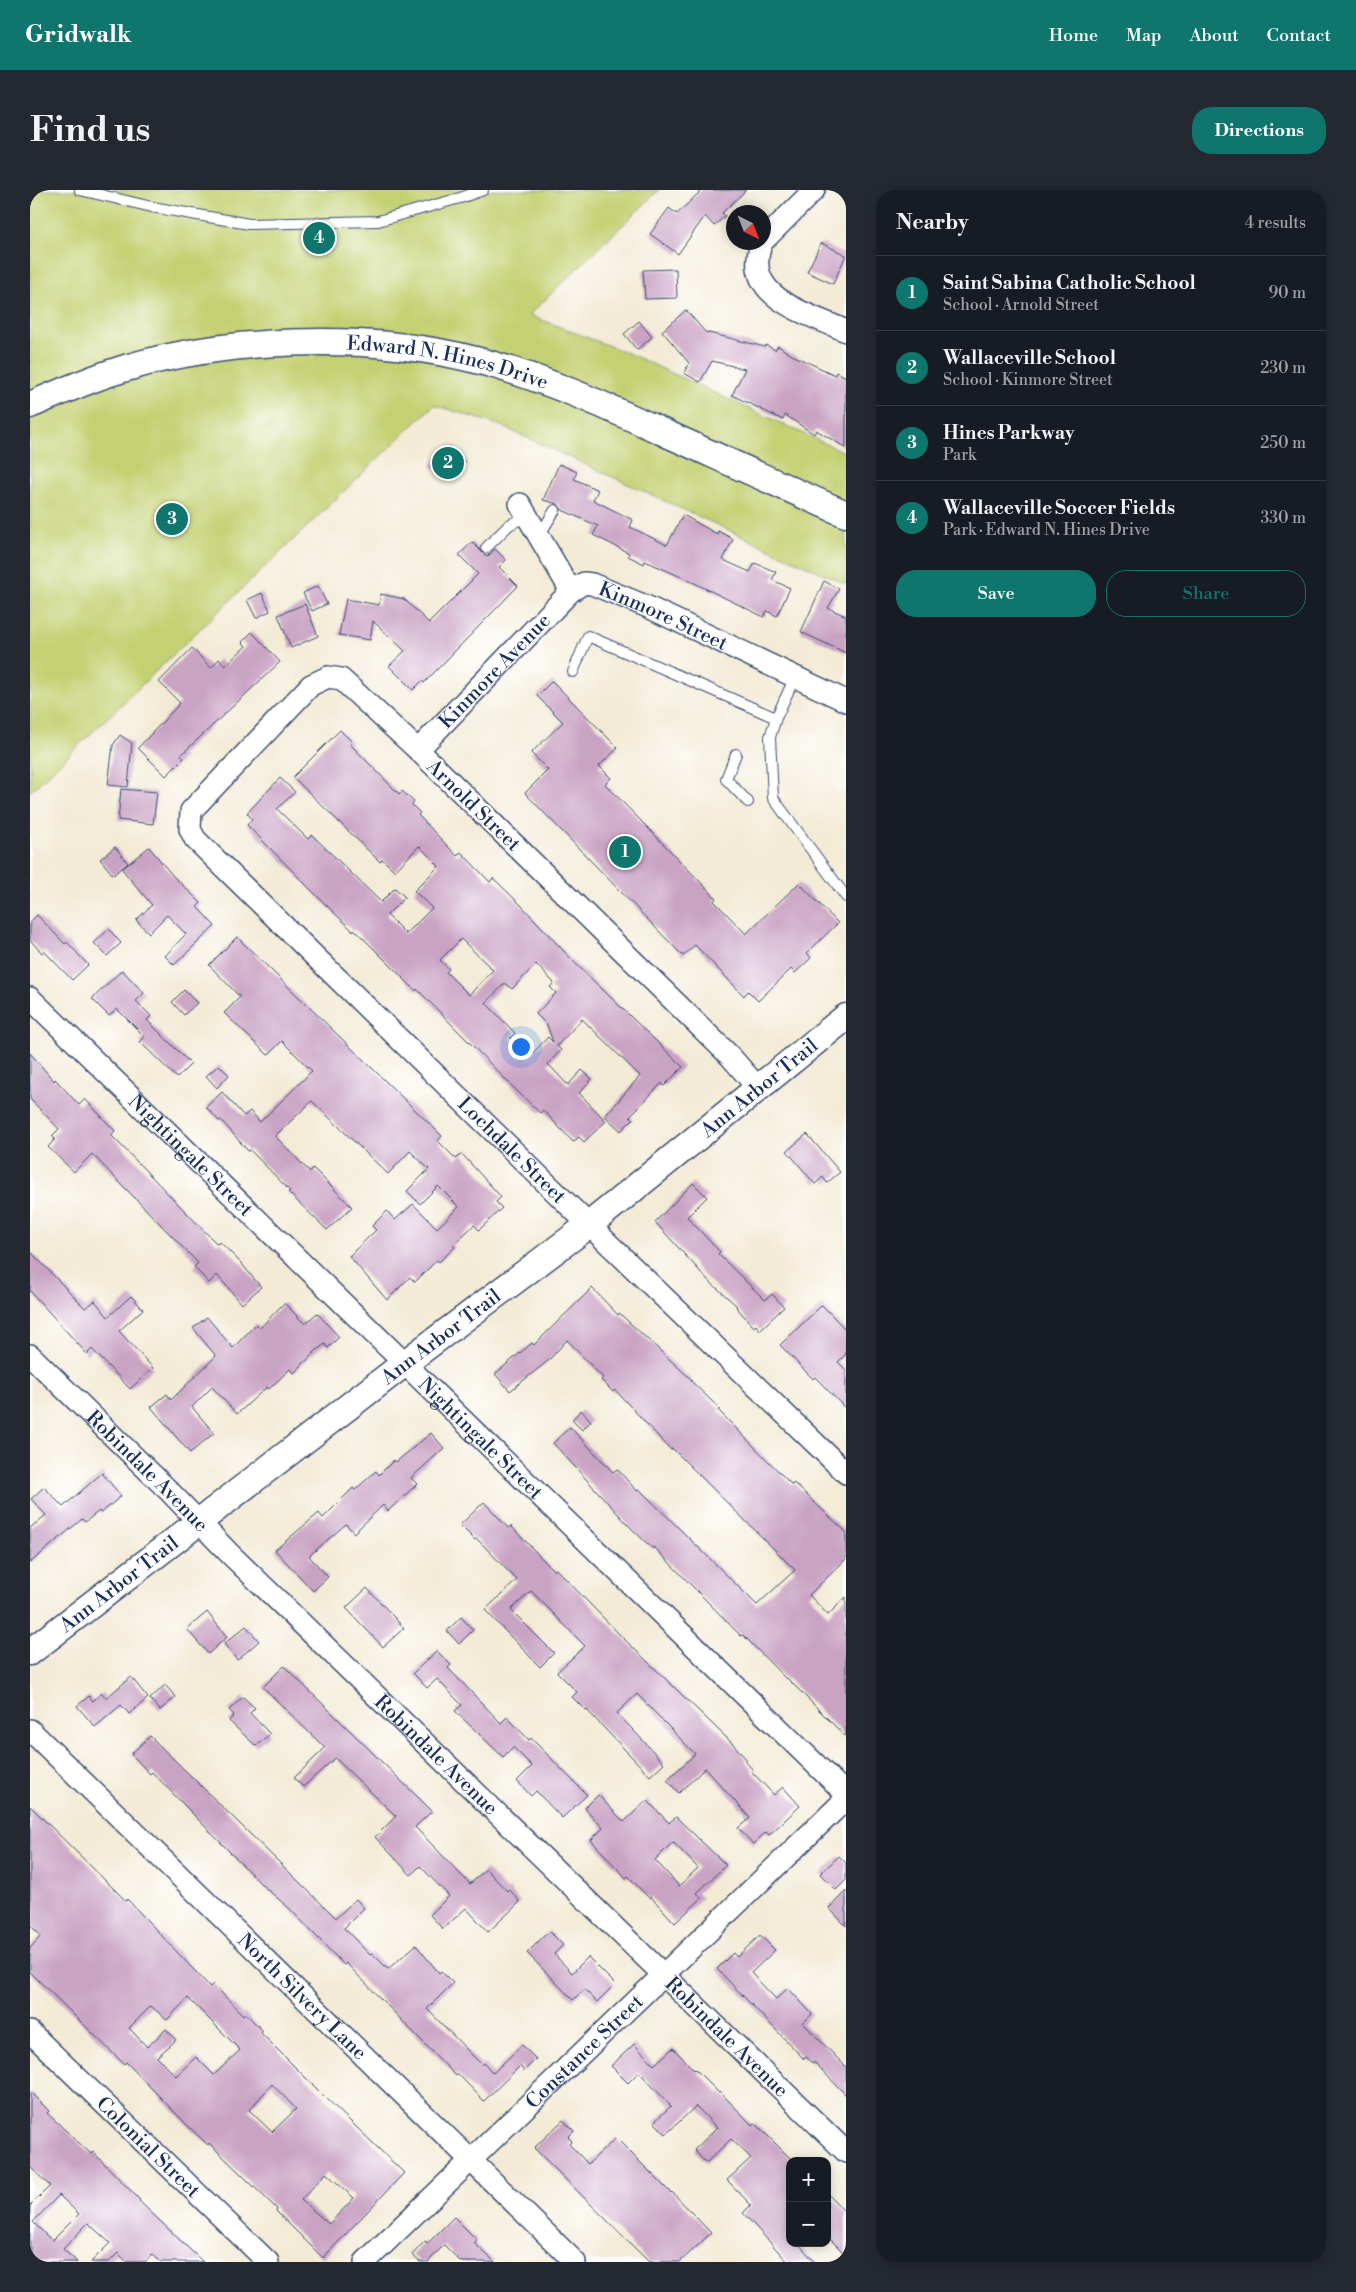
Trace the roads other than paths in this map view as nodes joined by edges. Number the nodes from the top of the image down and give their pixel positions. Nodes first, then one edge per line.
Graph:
1 (80, 190) edge
2 (483, 190) edge
3 (814, 190) edge
4 (771, 233) edge
5 (760, 250) edge
6 (846, 331) edge
7 (30, 405) edge
8 (524, 510) joint
9 (554, 510) dead end
10 (846, 514) edge
11 (539, 536) junction
12 (486, 548) dead end
13 (571, 591) junction
14 (573, 672) dead end
15 (795, 677) junction
16 (846, 701) edge
17 (776, 718) junction
18 (418, 750) junction
19 (736, 754) dead end
20 (748, 802) dead end
21 (189, 820) joint
22 (846, 897) edge
23 (30, 998) edge
24 (846, 1017) edge
25 (757, 1087) junction
26 (589, 1225) junction
27 (30, 1355) edge
28 (405, 1363) junction
29 (846, 1473) edge
30 (198, 1523) junction
31 (30, 1652) edge
32 (30, 1730) edge
33 (846, 1794) edge
34 (846, 1799) edge
35 (663, 1974) junction
36 (30, 2032) edge
37 (846, 2152) edge
38 (471, 2160) junction
39 (268, 2262) edge
40 (365, 2262) edge
41 (575, 2262) edge

1 - 2 lane
3 - 4 street
5 - 6 street
7 - 10 street, Edward N. Hines Drive
8 - 11 street, Kinmore Street
8 - 12 lane
9 - 11 lane
11 - 13 street, Kinmore Street
13 - 15 street, Kinmore Street
13 - 18 street, Kinmore Avenue
14 - 17 lane
15 - 16 street, Kinmore Street
15 - 17 lane
17 - 22 lane
18 - 21 street, Arnold Street
18 - 25 street, Arnold Street
19 - 20 lane
21 - 26 street, Lochdale Street
23 - 28 street, Nightingale Street
24 - 25 street, Ann Arbor Trail
25 - 26 street, Ann Arbor Trail
26 - 28 street, Ann Arbor Trail
26 - 29 street, Lochdale Street
27 - 30 street, Robindale Avenue
28 - 30 street, Ann Arbor Trail
28 - 33 street, Nightingale Street
30 - 31 street, Ann Arbor Trail
30 - 35 street, Robindale Avenue
32 - 38 street, North Silvery Lane
34 - 35 street, Constance Street
35 - 37 street, Robindale Avenue
35 - 38 street, Constance Street
36 - 39 street, Colonial Street
38 - 40 street, Constance Street
38 - 41 street, North Silvery Lane

